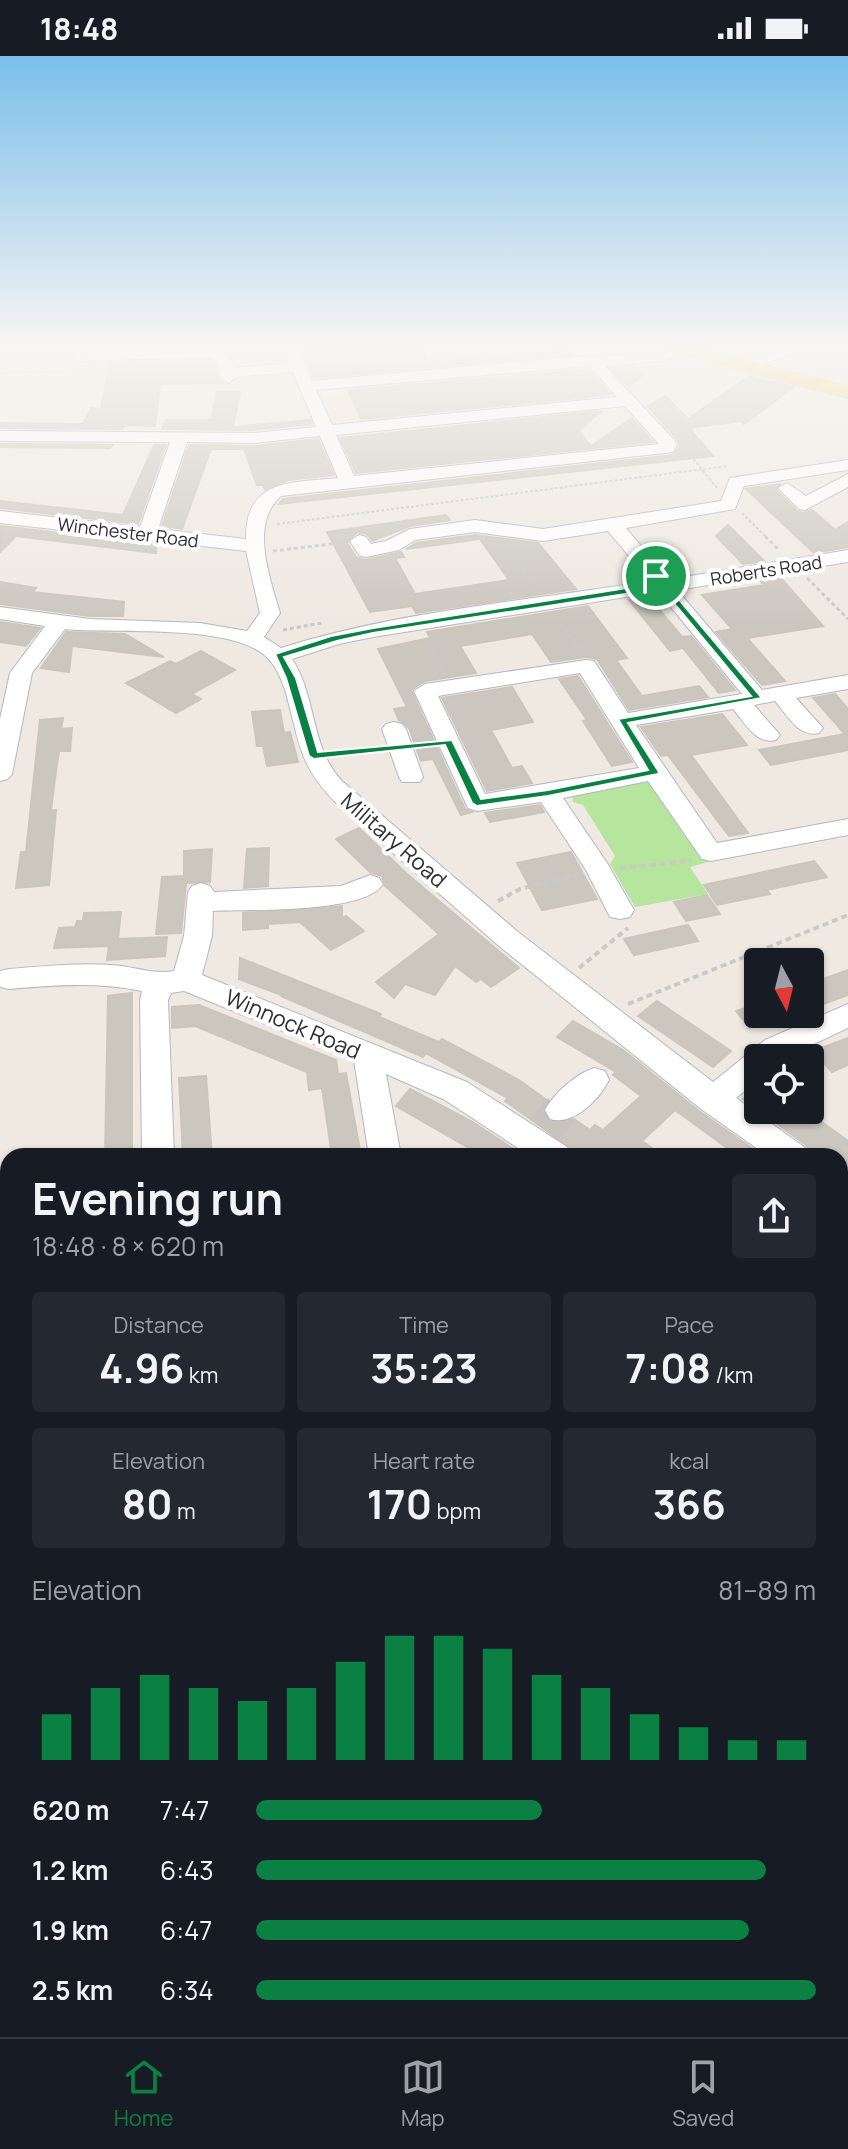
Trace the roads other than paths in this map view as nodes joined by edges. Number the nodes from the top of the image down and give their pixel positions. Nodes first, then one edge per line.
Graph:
1 (180, 437) edge
2 (213, 437) edge
3 (260, 437) edge
4 (329, 437) edge
5 (662, 437) edge
6 (847, 470) edge
7 (348, 482) junction
8 (787, 488) dead end
9 (0, 517) edge
10 (613, 525) junction
11 (147, 533) junction
12 (359, 541) road end
13 (256, 542) junction
14 (848, 556) edge
15 (650, 577) junction
16 (677, 589) junction
17 (0, 613) edge
18 (59, 622) junction
19 (252, 639) junction
20 (278, 656) junction
21 (848, 682) edge
22 (759, 697) junction
23 (622, 721) junction
24 (811, 728) dead end
25 (768, 735) dead end
26 (449, 742) junction
27 (654, 772) junction
28 (0, 774) edge
29 (411, 777) dead end
30 (548, 793) junction
31 (848, 827) edge
32 (370, 884) dead end
33 (625, 918) road end
34 (9, 979) dead end
35 (172, 982) junction
36 (848, 1015) edge
37 (785, 1044) edge
38 (368, 1056) junction
39 (744, 1074) edge
40 (594, 1080) dead end
41 (712, 1100) junction
42 (548, 1134) edge
43 (158, 1148) edge
44 (384, 1148) edge
45 (781, 1148) edge

1 - 11 street
2 - 3 street
4 - 7 street
5 - 7 street
6 - 8 street
6 - 10 street
7 - 13 street
9 - 11 street, Winchester Road
10 - 12 street
10 - 15 street
11 - 13 street, Winchester Road
13 - 19 street
14 - 16 street, Roberts Road
15 - 16 street
15 - 20 street
16 - 22 street
17 - 18 street
18 - 19 street
18 - 28 street
19 - 20 street
20 - 41 street, Military Road
21 - 22 street
22 - 23 street
22 - 24 street
22 - 25 street
23 - 26 street
23 - 27 street
26 - 29 street
26 - 30 street
27 - 30 street
27 - 31 street
30 - 33 street
32 - 35 street
34 - 35 street, Winnock Road
35 - 38 street, Winnock Road
35 - 43 street
36 - 37 street
38 - 42 street, Winnock Road
38 - 44 street
39 - 41 street
40 - 42 street
41 - 45 street, Military Road

